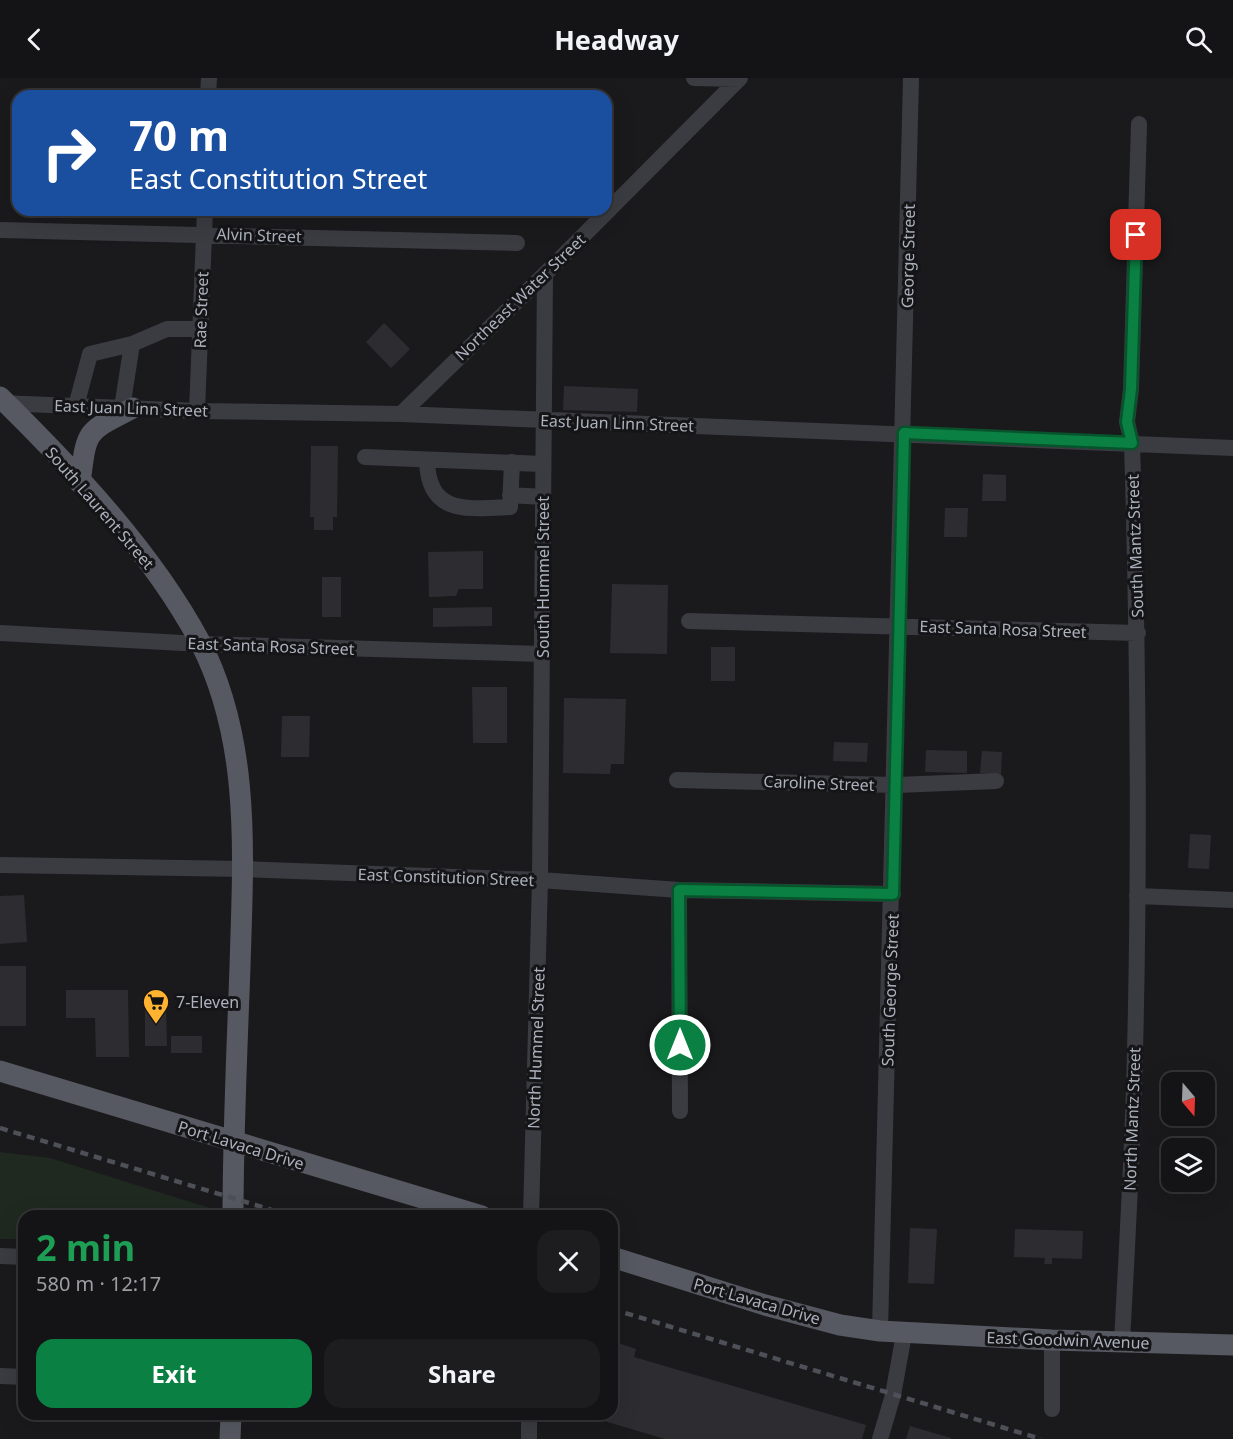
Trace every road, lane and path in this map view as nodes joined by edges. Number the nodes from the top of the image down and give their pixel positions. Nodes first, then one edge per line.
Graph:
1 (694, 78) edge
2 (912, 78) edge
3 (739, 79) edge
4 (1139, 124) dead end
5 (612, 207) edge
6 (205, 216) edge
7 (603, 216) edge
8 (0, 230) edge
9 (204, 233) junction
10 (517, 243) dead end
11 (545, 274) junction
12 (200, 329) junction
13 (132, 344) junction
14 (2, 401) edge
15 (76, 406) junction
16 (128, 408) junction
17 (197, 411) junction
18 (400, 414) junction
19 (542, 421) junction
20 (904, 433) junction
21 (1132, 443) junction
22 (1233, 448) edge
23 (365, 457) dead end
24 (427, 460) junction
25 (512, 462) junction
26 (543, 464) junction
27 (80, 483) junction
28 (510, 495) junction
29 (543, 497) junction
30 (689, 621) dead end
31 (900, 626) junction
32 (0, 633) edge
33 (1138, 633) junction
34 (201, 644) junction
35 (543, 654) junction
36 (677, 780) dead end
37 (996, 781) dead end
38 (896, 785) junction
39 (0, 865) edge
40 (243, 869) junction
41 (540, 880) junction
42 (679, 890) junction
43 (893, 894) junction
44 (1137, 896) junction
45 (1233, 900) edge
46 (0, 1071) edge
47 (680, 1111) dead end
48 (234, 1143) junction
49 (233, 1210) edge
50 (462, 1210) edge
51 (531, 1210) edge
52 (0, 1256) edge
53 (18, 1257) edge
54 (618, 1259) edge
55 (880, 1331) junction
56 (904, 1334) junction
57 (1052, 1340) junction
58 (1122, 1342) junction
59 (1233, 1345) edge
60 (0, 1376) edge
61 (18, 1377) edge
62 (1052, 1409) dead end
63 (231, 1420) edge
64 (529, 1420) edge
65 (230, 1439) edge
66 (529, 1439) edge
67 (880, 1439) edge

1 - 3 street
2 - 20 street, George Street
3 - 5 street, Northeast Water Street
4 - 21 street, South Mantz Street
6 - 9 street, Rae Street
7 - 11 street, Northeast Water Street
8 - 9 street, Alvin Street
9 - 10 street, Alvin Street
9 - 12 street, Rae Street
11 - 18 street, Northeast Water Street
11 - 19 street, South Hummel Street
12 - 13 street
12 - 17 street, Rae Street
13 - 15 street
13 - 16 street
14 - 15 street, East Juan Linn Street
14 - 27 main road, South Laurent Street
15 - 16 street, East Juan Linn Street
16 - 17 street, East Juan Linn Street
16 - 27 main road
17 - 18 street, East Juan Linn Street
18 - 19 street, East Juan Linn Street
19 - 20 street, East Juan Linn Street
19 - 26 street, South Hummel Street
20 - 21 street, East Juan Linn Street
20 - 31 street, South George Street
21 - 22 street, East Juan Linn Street
21 - 33 street, South Mantz Street
23 - 24 street
24 - 25 street
24 - 28 street
25 - 26 street
25 - 28 street
26 - 29 street, South Hummel Street
27 - 34 main road, South Laurent Street
28 - 29 street
29 - 35 street, South Hummel Street
30 - 31 street, East Santa Rosa Street
31 - 33 street, East Santa Rosa Street
31 - 38 street, South George Street
32 - 34 street, East Santa Rosa Street
33 - 44 street, South Mantz Street
34 - 35 street, East Santa Rosa Street
34 - 40 main road, South Laurent Street
35 - 41 street, South Hummel Street
36 - 38 street, Caroline Street
37 - 38 street, Caroline Street
38 - 43 street, South George Street
39 - 40 street, East Constitution Street
40 - 41 street, East Constitution Street
40 - 48 main road, South Laurent Street
41 - 42 street, East Constitution Street
41 - 51 street, North Hummel Street
42 - 43 street, East Constitution Street
42 - 47 street
43 - 55 street, South George Street
44 - 45 street
44 - 58 street, North Mantz Street
46 - 48 main road, Port Lavaca Drive
48 - 49 main road, South Laurent Street
48 - 50 main road, Port Lavaca Drive
52 - 53 street
54 - 55 main road, Port Lavaca Drive
55 - 56 main road, Port Lavaca Drive
56 - 57 main road, East Goodwin Avenue
56 - 67 street
57 - 58 main road, East Goodwin Avenue
57 - 62 street
58 - 59 main road, East Goodwin Avenue
60 - 61 street
63 - 65 main road
64 - 66 street

